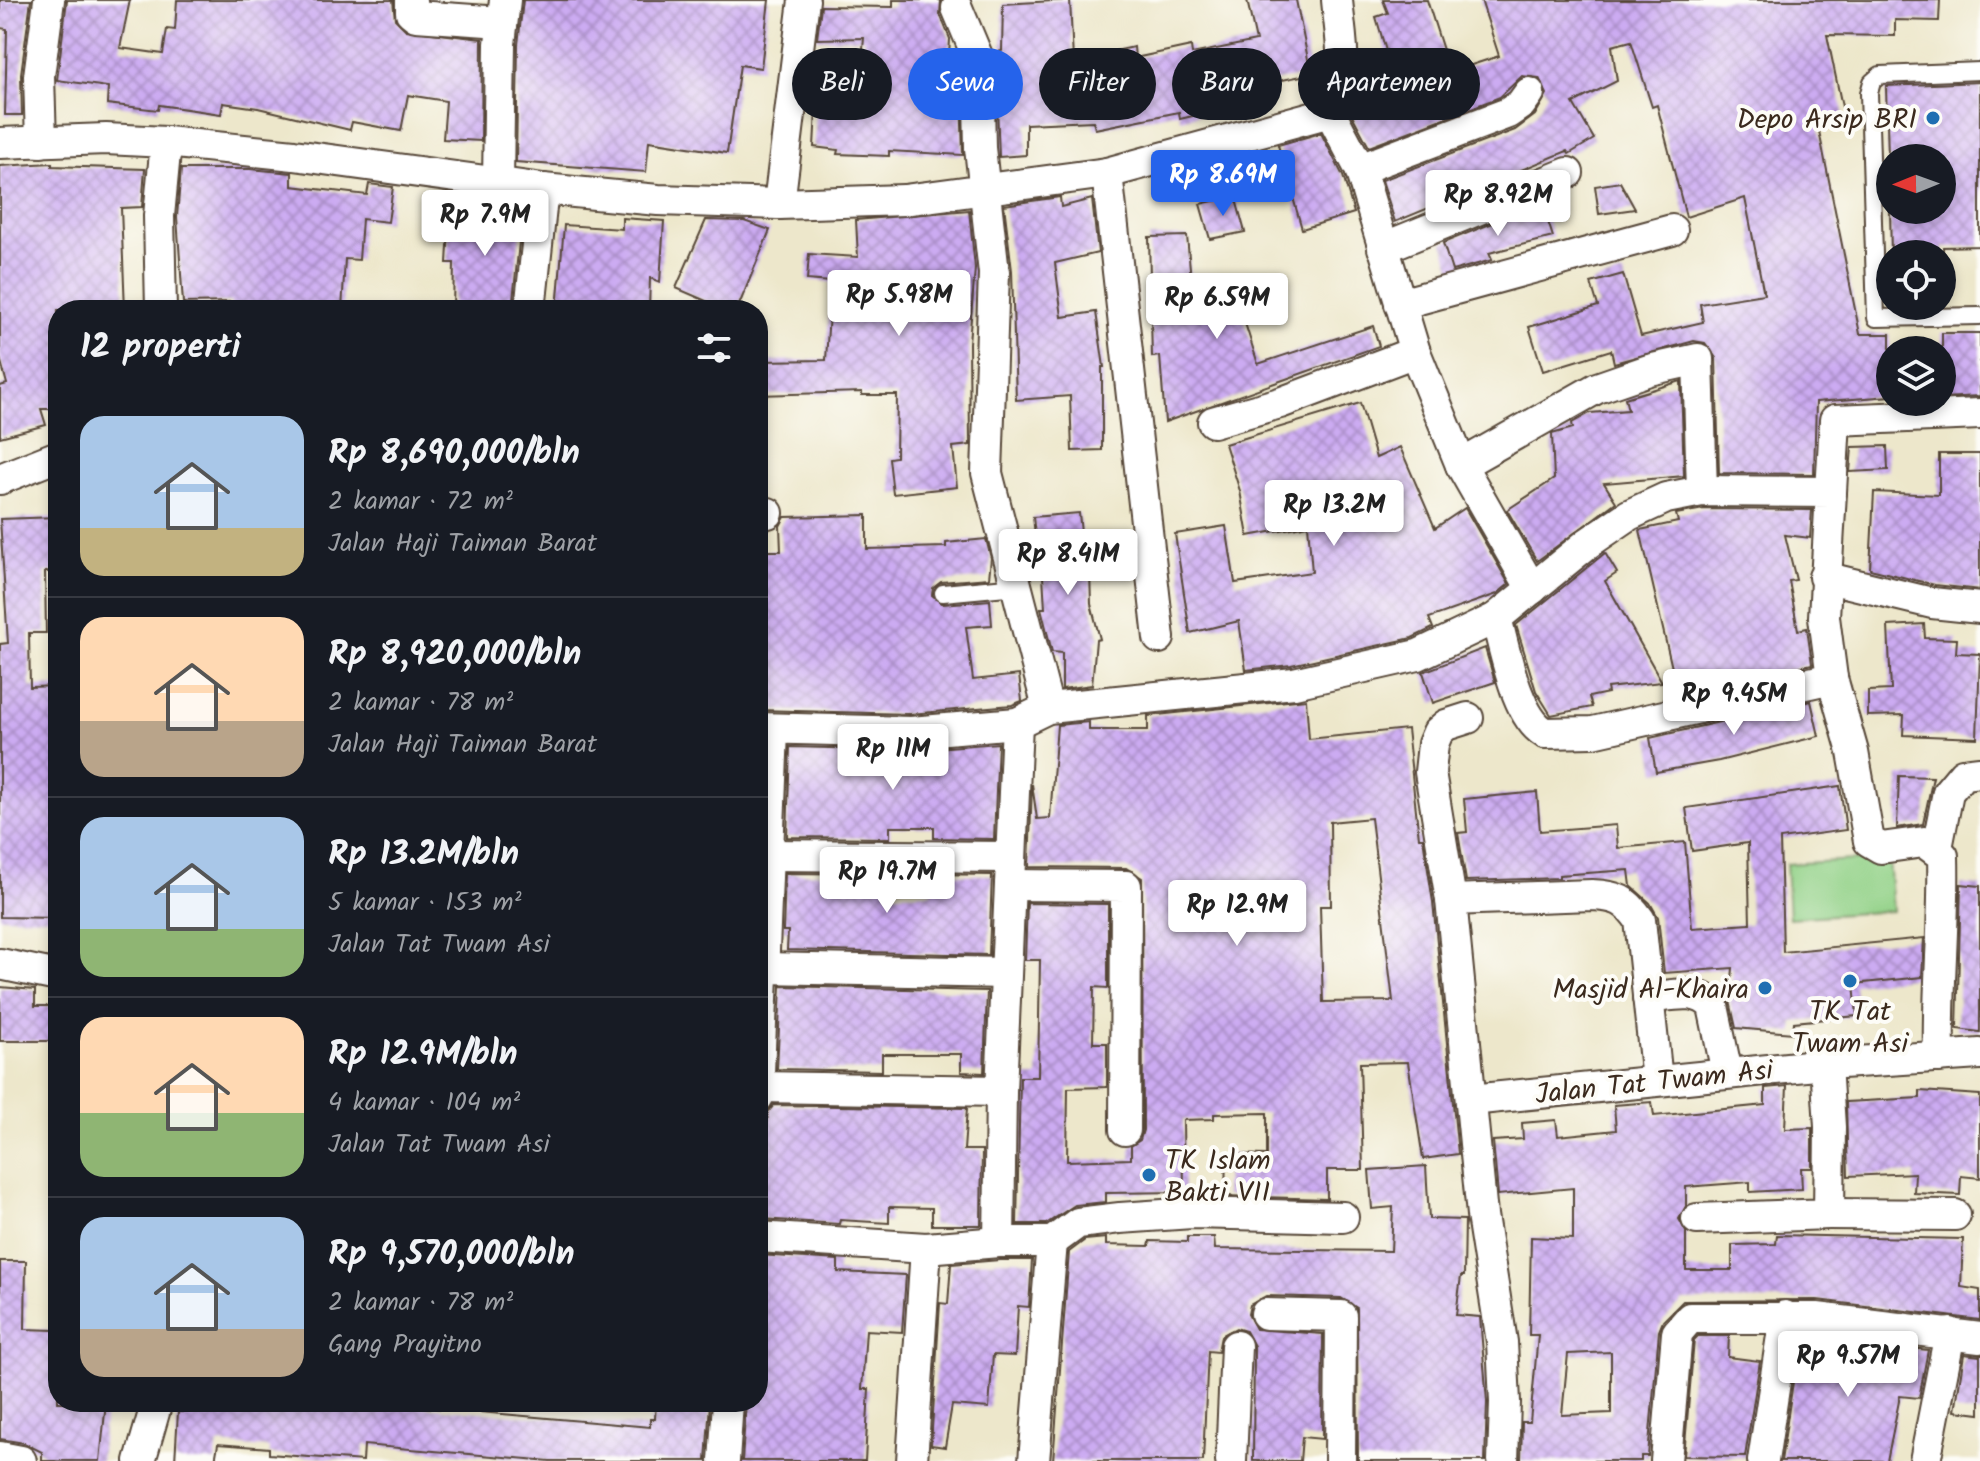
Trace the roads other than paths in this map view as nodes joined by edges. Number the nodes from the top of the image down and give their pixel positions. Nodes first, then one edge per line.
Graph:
1 (49, 0) edge
2 (411, 0) edge
3 (804, 0) edge
4 (1337, 0) edge
5 (957, 8) dead end
6 (503, 11) edge
7 (1339, 48) edge
8 (1980, 71) edge
9 (1529, 93) dead end
10 (1301, 120) edge
11 (1334, 120) edge
12 (41, 142) junction
13 (166, 142) junction
14 (0, 143) edge
15 (1360, 169) junction
16 (1107, 173) junction
17 (1568, 173) dead end
18 (498, 182) junction
19 (543, 189) junction
20 (984, 191) junction
21 (779, 204) junction
22 (1672, 230) dead end
23 (1383, 248) junction
24 (161, 300) edge
25 (531, 300) edge
26 (1400, 304) junction
27 (1980, 316) edge
28 (1415, 352) junction
29 (1980, 414) edge
30 (1213, 422) dead end
31 (48, 460) edge
32 (1461, 465) junction
33 (0, 479) edge
34 (1702, 491) junction
35 (1831, 492) junction
36 (1824, 577) junction
37 (1017, 586) junction
38 (1532, 589) junction
39 (943, 593) dead end
40 (1980, 608) edge
41 (1496, 618) junction
42 (1159, 638) dead end
43 (1832, 678) junction
44 (1048, 708) junction
45 (1468, 718) dead end
46 (1017, 723) junction
47 (768, 729) edge
48 (1980, 772) edge
49 (1937, 848) junction
50 (768, 855) edge
51 (1010, 871) junction
52 (1451, 900) junction
53 (0, 964) edge
54 (768, 968) edge
55 (1005, 973) junction
56 (48, 974) edge
57 (1648, 998) junction
58 (1980, 1054) edge
59 (1939, 1057) junction
60 (1826, 1064) junction
61 (1727, 1073) junction
62 (1657, 1080) junction
63 (768, 1087) edge
64 (1001, 1091) junction
65 (1471, 1100) junction
66 (1125, 1130) dead end
67 (1829, 1214) junction
68 (1955, 1215) dead end
69 (1343, 1217) dead end
70 (1697, 1219) dead end
71 (768, 1238) edge
72 (999, 1242) junction
73 (1052, 1242) junction
74 (926, 1248) junction
75 (1266, 1314) dead end
76 (1785, 1316) junction
77 (1950, 1333) junction
78 (1980, 1338) edge
79 (1236, 1346) dead end
80 (154, 1412) edge
81 (727, 1412) edge
82 (0, 1457) edge
83 (21, 1461) edge
84 (140, 1461) edge
85 (724, 1461) edge
86 (912, 1461) edge
87 (1034, 1461) edge
88 (1231, 1461) edge
89 (1340, 1461) edge
90 (1503, 1461) edge
91 (1666, 1461) edge
92 (1763, 1461) edge
93 (1925, 1461) edge

1 - 12 street
2 - 6 street
3 - 21 street
4 - 7 street
5 - 20 street
6 - 18 street
8 - 27 lane
9 - 15 street
10 - 16 street
11 - 15 street
12 - 13 street
12 - 14 street
13 - 18 street
13 - 24 street
15 - 23 street
16 - 20 street
16 - 42 street
17 - 23 street
18 - 19 street
19 - 21 street
19 - 25 street
20 - 21 street
20 - 37 street
22 - 26 street
23 - 26 street
26 - 28 street
28 - 30 street
28 - 32 street
29 - 35 street
31 - 33 street
32 - 34 street
32 - 38 street
34 - 35 street
34 - 38 street
35 - 36 street
36 - 40 street
36 - 43 street
37 - 39 lane
37 - 44 street
38 - 41 street
41 - 43 street
41 - 44 street
43 - 49 street
44 - 46 street
45 - 52 street
46 - 47 street
46 - 51 street
48 - 49 street
49 - 59 street
50 - 51 street
51 - 55 street
51 - 66 street
52 - 57 street
52 - 65 street
53 - 56 street
54 - 55 street
55 - 64 street
57 - 61 street
57 - 62 street
58 - 59 street, Jalan Tat Twam Asi
59 - 60 street, Jalan Tat Twam Asi
60 - 61 street, Jalan Tat Twam Asi
60 - 67 street
61 - 62 street, Jalan Tat Twam Asi
62 - 65 street, Jalan Tat Twam Asi
63 - 64 street
64 - 72 street
65 - 90 street
67 - 68 street
67 - 70 street
69 - 73 street
71 - 74 street
72 - 73 street
72 - 74 street
73 - 87 street
74 - 86 street
75 - 89 street
76 - 77 street
76 - 91 street
76 - 92 street
77 - 78 street
77 - 93 street
79 - 88 street
80 - 84 street
81 - 85 street
82 - 83 street

